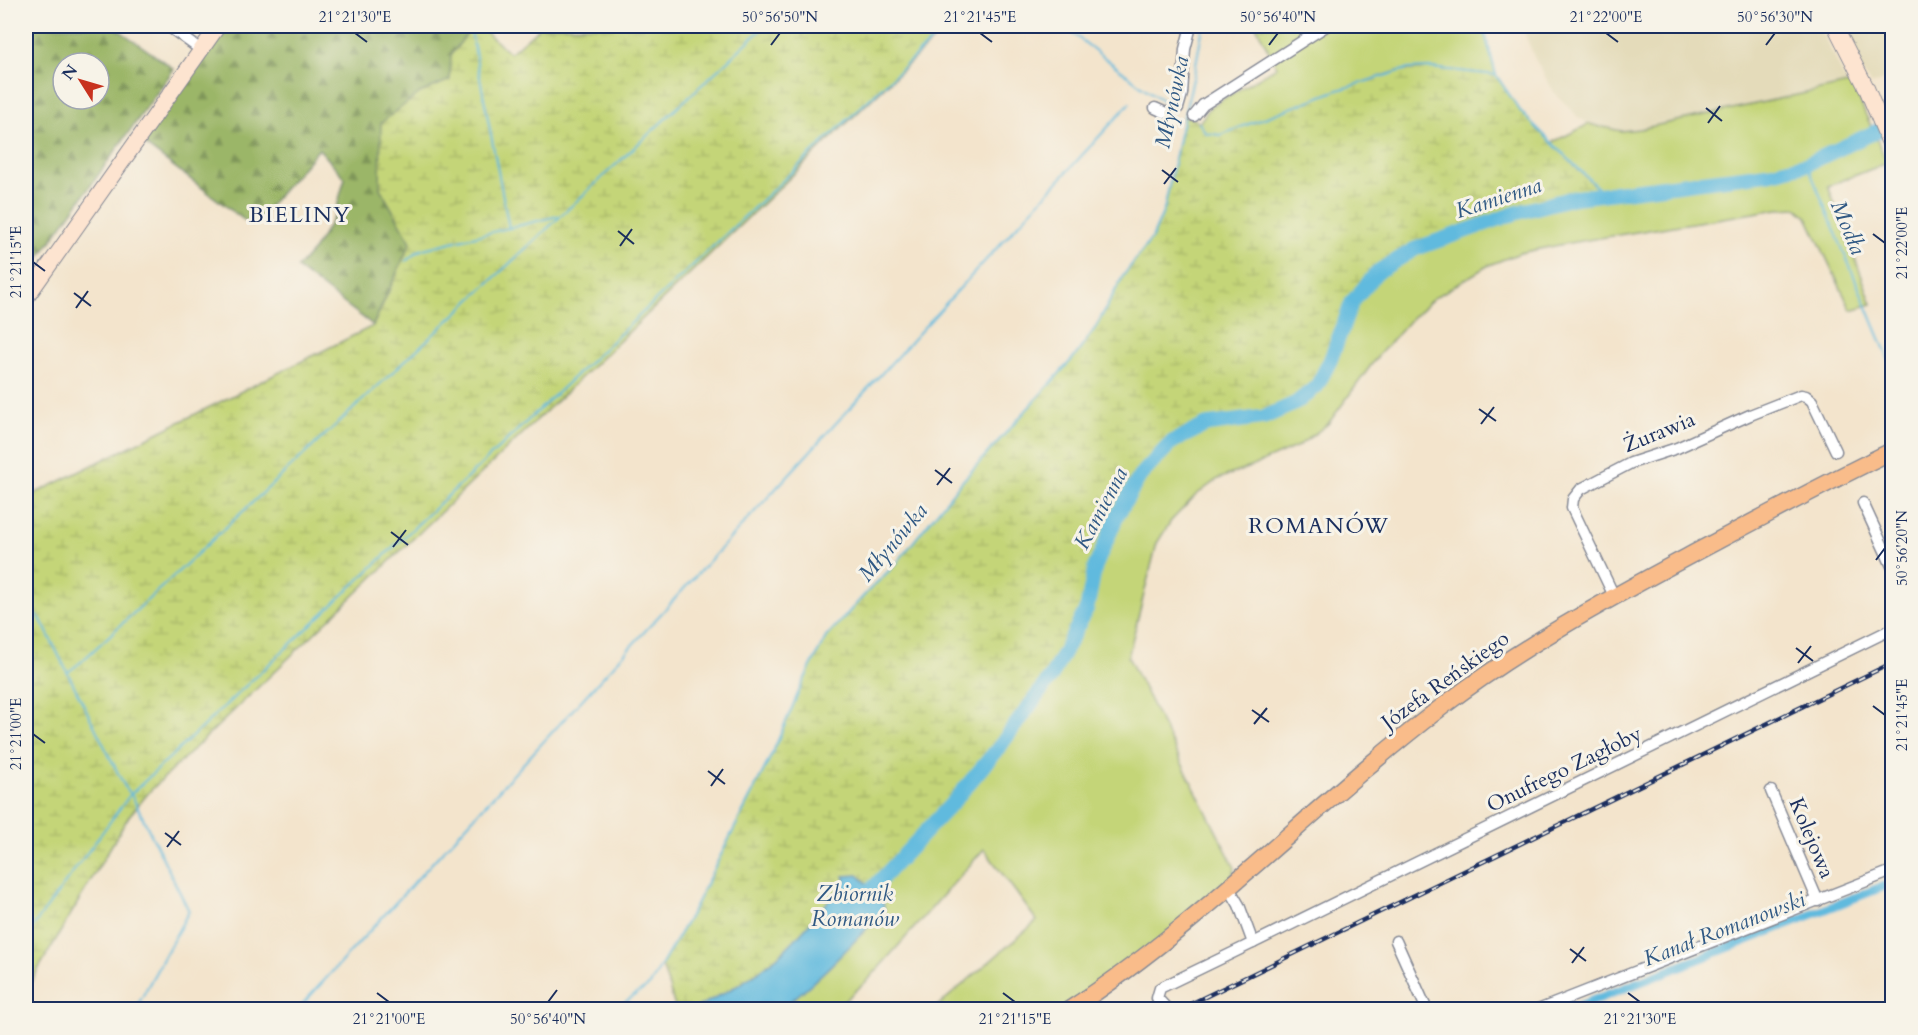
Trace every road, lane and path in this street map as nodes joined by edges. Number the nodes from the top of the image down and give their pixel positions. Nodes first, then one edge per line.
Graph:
1 (168, 26) edge
2 (218, 26) edge
3 (1191, 26) edge
4 (1326, 26) edge
5 (1835, 26) edge
6 (201, 50) junction
7 (1155, 108) dead end
8 (1194, 116) dead end
9 (1893, 149) edge
10 (26, 298) edge
11 (1836, 451) dead end
12 (1893, 451) edge
13 (1863, 503) dead end
14 (1893, 566) edge
15 (1614, 596) junction
16 (1893, 629) edge
17 (1771, 790) dead end
18 (1893, 871) edge
19 (1229, 888) junction
20 (1818, 901) junction
21 (1396, 940) dead end
22 (1253, 943) junction
23 (1069, 1010) edge
24 (1168, 1010) edge
25 (1427, 1010) edge
26 (1538, 1010) edge

1 - 6 street
2 - 6 main road
3 - 7 street
4 - 8 street
5 - 9 main road
6 - 10 main road
11 - 15 street, Żurawia
12 - 15 main road, Józefa Reńskiego
13 - 14 street
15 - 19 main road, Józefa Reńskiego
16 - 22 street, Onufrego Zagłoby
17 - 20 street, Kolejowa
18 - 20 street, Kolejowa
19 - 22 street
19 - 23 main road, Józefa Reńskiego
20 - 26 street, Kolejowa
21 - 25 street
22 - 24 street, Onufrego Zagłoby

